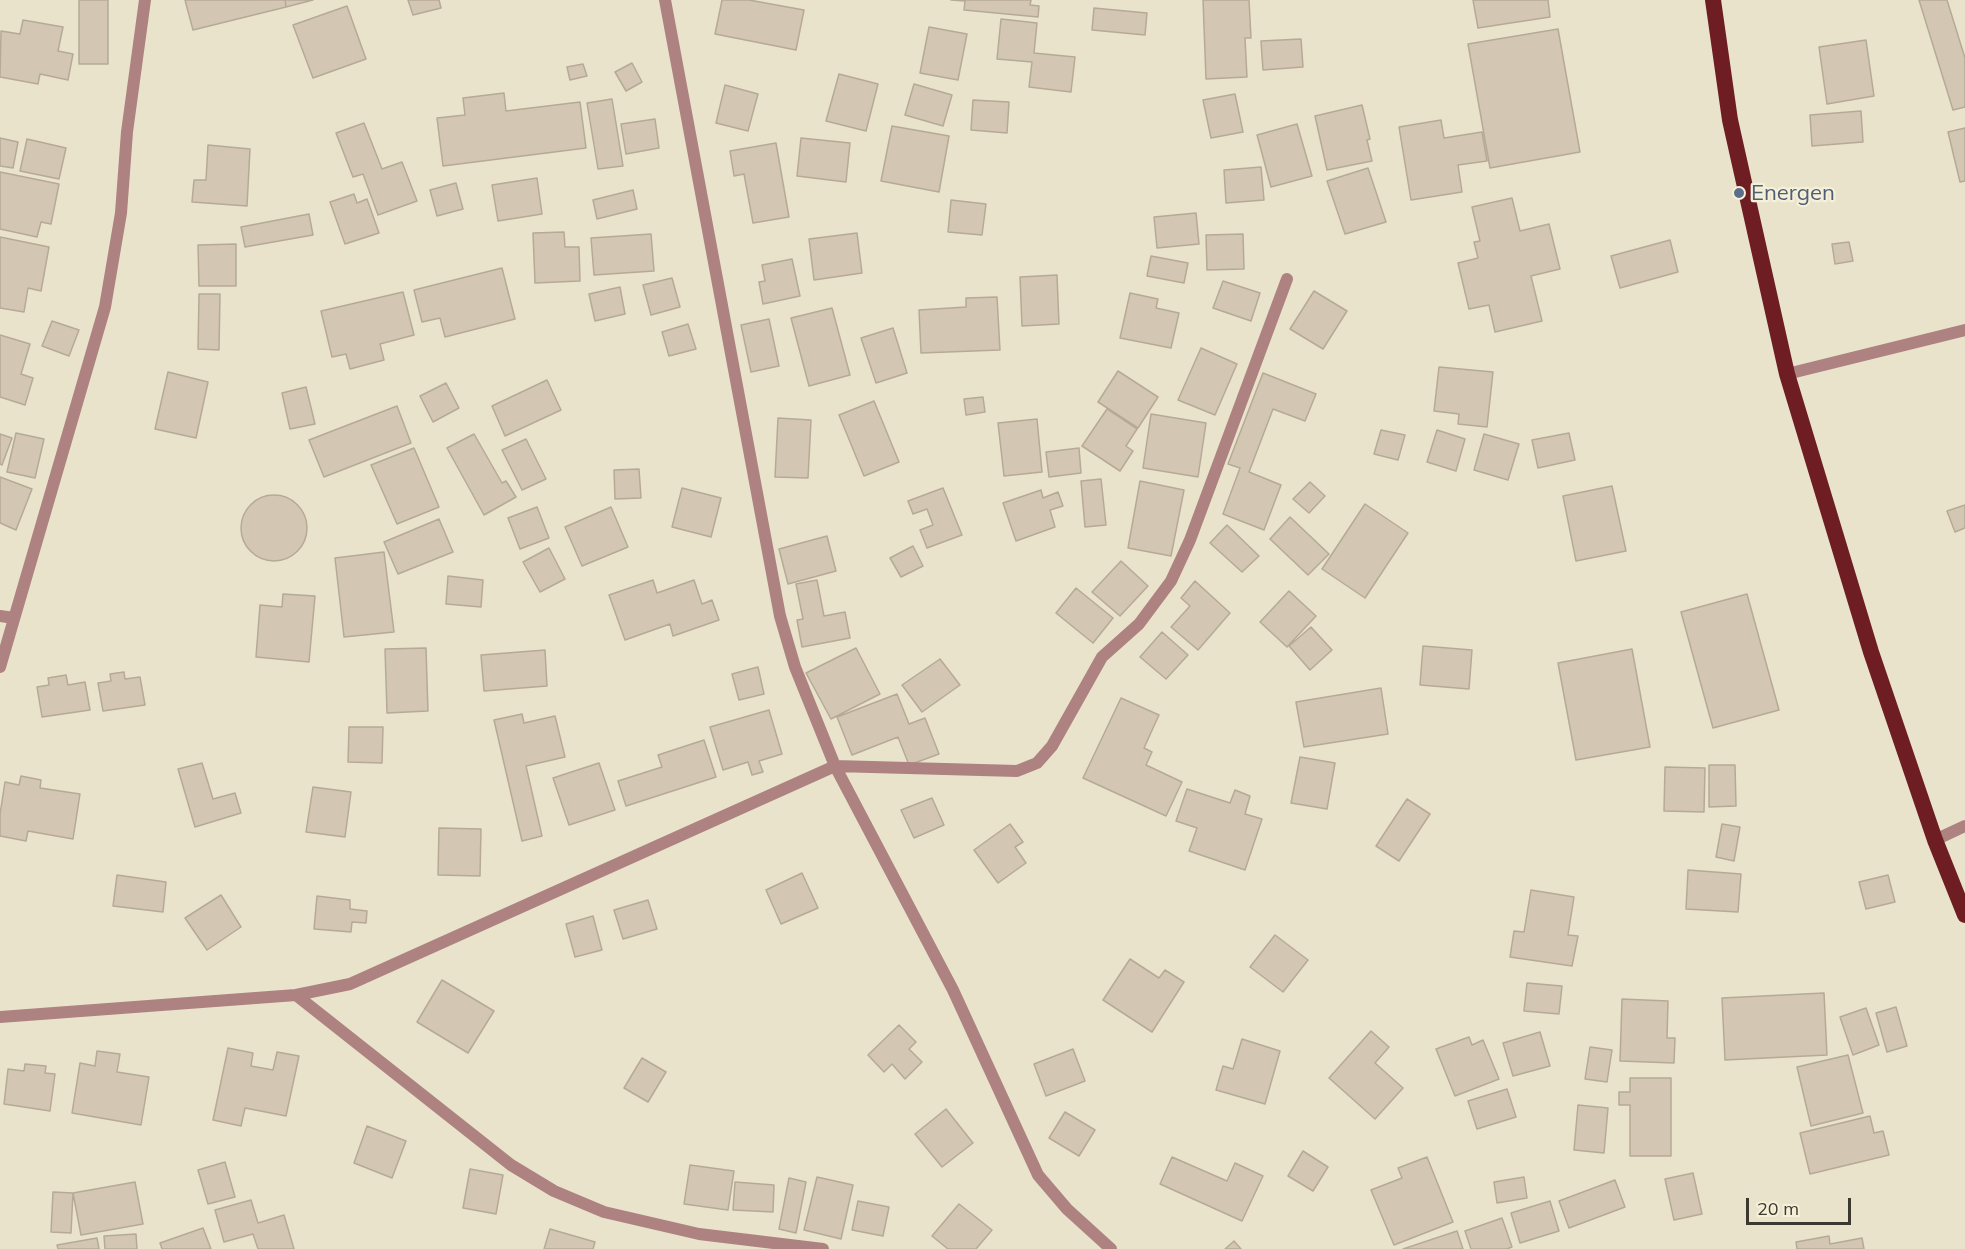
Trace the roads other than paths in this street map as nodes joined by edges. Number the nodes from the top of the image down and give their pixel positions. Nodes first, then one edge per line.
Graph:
1 (145, 0) edge
2 (664, 0) edge
3 (1713, 0) edge
4 (1287, 279) dead end
5 (1965, 330) edge
6 (1786, 374) junction
7 (0, 616) edge
8 (14, 618) junction
9 (0, 667) edge
10 (835, 766) junction
11 (1965, 826) edge
12 (1935, 840) junction
13 (1965, 915) edge
14 (296, 994) junction
15 (0, 1017) edge
16 (823, 1249) edge
17 (1111, 1249) edge

1 - 8 street
2 - 10 street
3 - 6 highway
4 - 10 street
5 - 6 street
6 - 12 highway
7 - 8 street
8 - 9 street
10 - 14 street
10 - 17 street
11 - 12 street
12 - 13 highway
14 - 15 street
14 - 16 street

